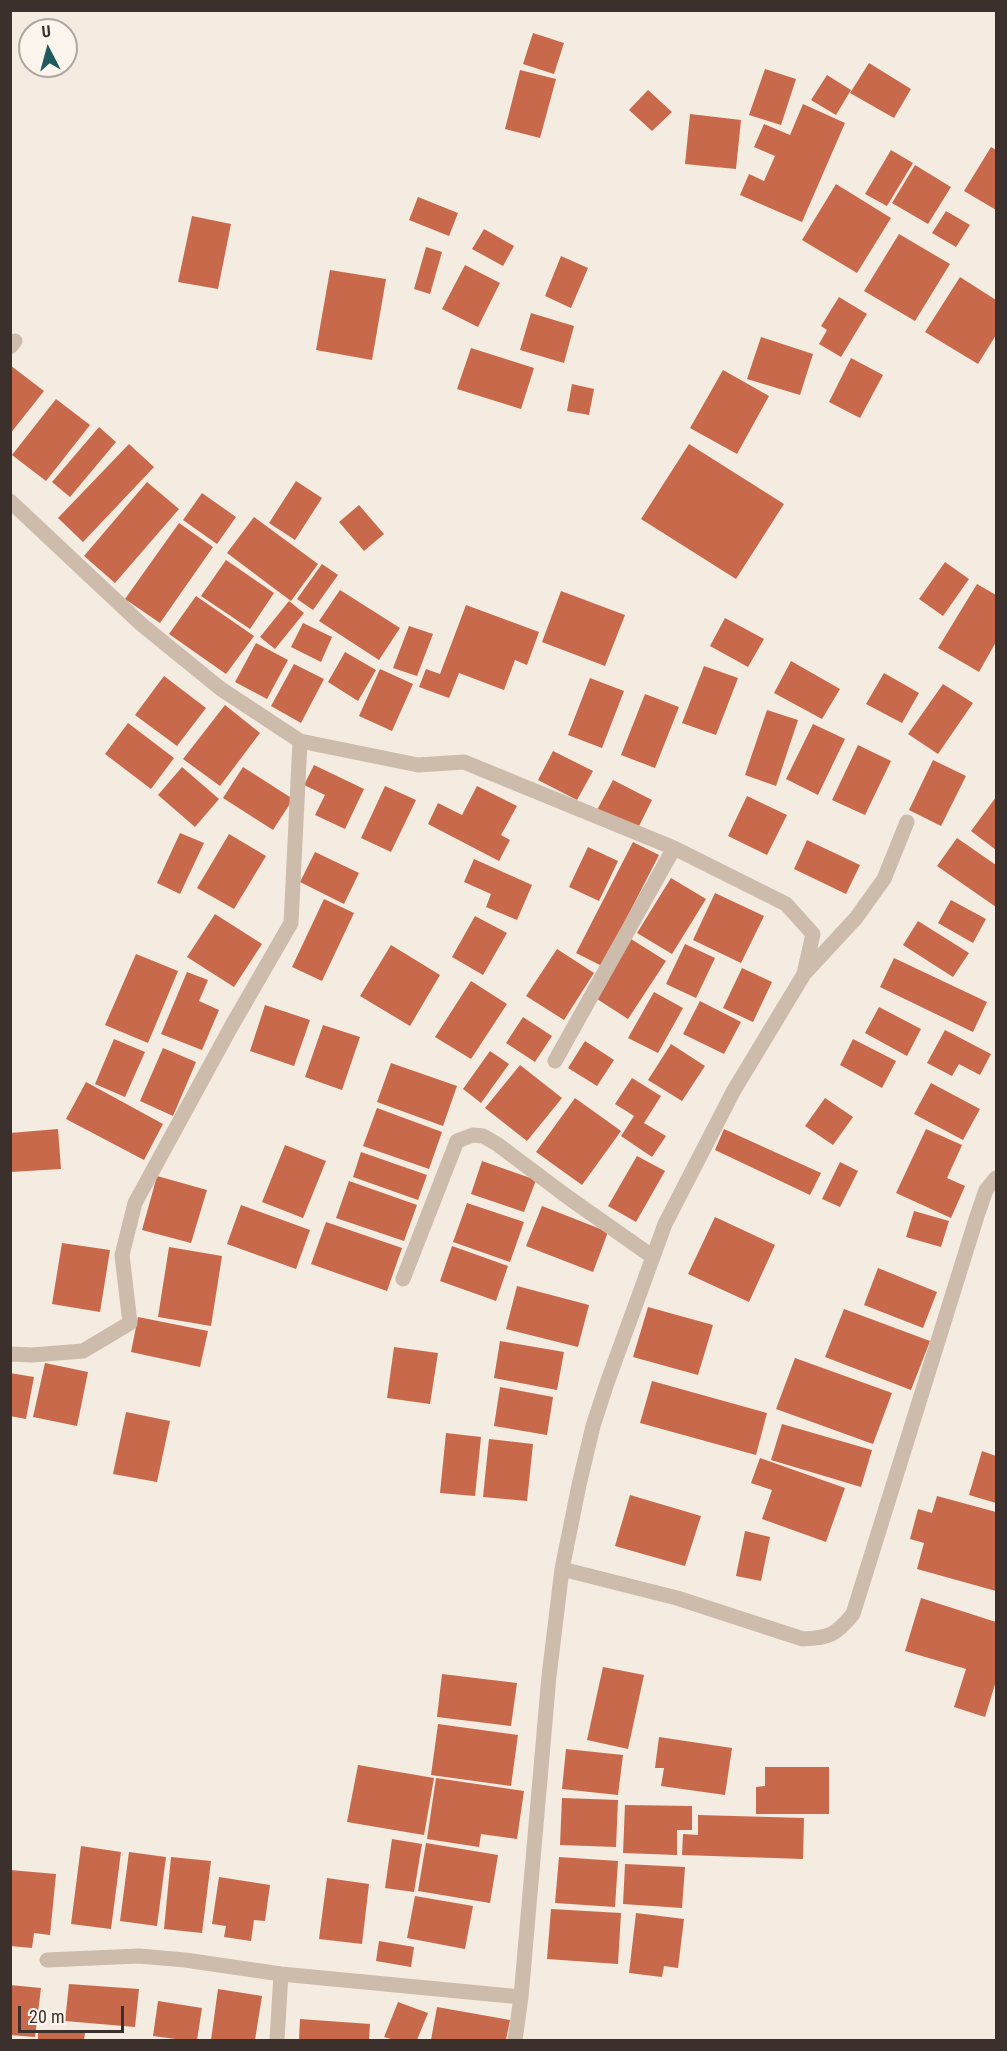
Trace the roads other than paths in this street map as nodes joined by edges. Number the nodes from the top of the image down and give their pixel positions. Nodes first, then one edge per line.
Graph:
1 (10, 501) edge
2 (300, 741) junction
3 (907, 822) dead end
4 (674, 848) junction
5 (804, 974) junction
6 (555, 1061) dead end
7 (996, 1178) edge
8 (653, 1257) junction
9 (403, 1279) dead end
10 (10, 1354) edge
11 (562, 1569) junction
12 (47, 1960) dead end
13 (281, 1974) junction
14 (521, 1997) junction
15 (278, 2040) edge
16 (515, 2040) edge

1 - 2 street
2 - 4 street
2 - 10 street
3 - 5 street
4 - 5 street
4 - 6 street
5 - 8 street
7 - 11 street
8 - 9 street
8 - 11 street
11 - 14 street
12 - 13 street
13 - 14 street
13 - 15 street
14 - 16 street

